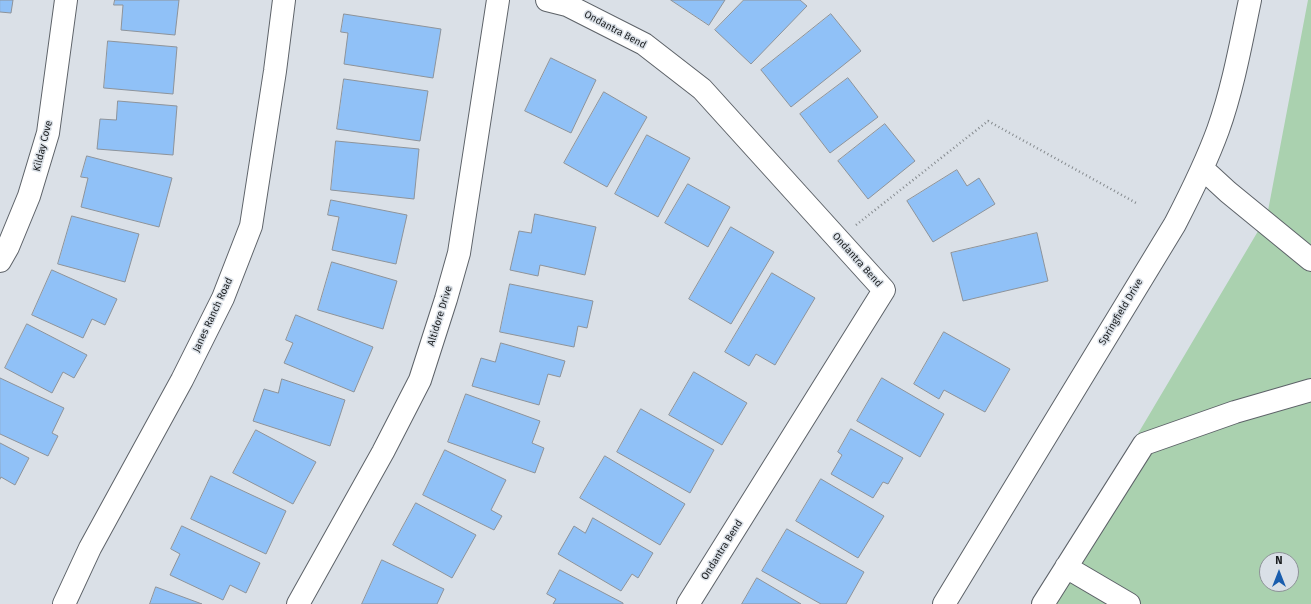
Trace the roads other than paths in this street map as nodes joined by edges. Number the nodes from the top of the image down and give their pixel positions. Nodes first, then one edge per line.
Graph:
1 (66, 0) edge
2 (284, 0) edge
3 (498, 0) edge
4 (547, 0) edge
5 (1250, 0) edge
6 (1203, 169) junction
7 (1311, 260) edge
8 (0, 261) edge
9 (1311, 390) edge
10 (1066, 567) junction
11 (64, 604) edge
12 (298, 604) edge
13 (688, 604) edge
14 (944, 604) edge
15 (1043, 604) edge
16 (1129, 604) edge

1 - 8 street, Kilday Cove
2 - 11 street, Janes Ranch Road
3 - 12 street, Altidore Drive
4 - 13 street, Ondantra Bend
5 - 6 street, Springfield Drive
6 - 7 street
6 - 14 street, Springfield Drive
9 - 10 street
10 - 15 street
10 - 16 street

